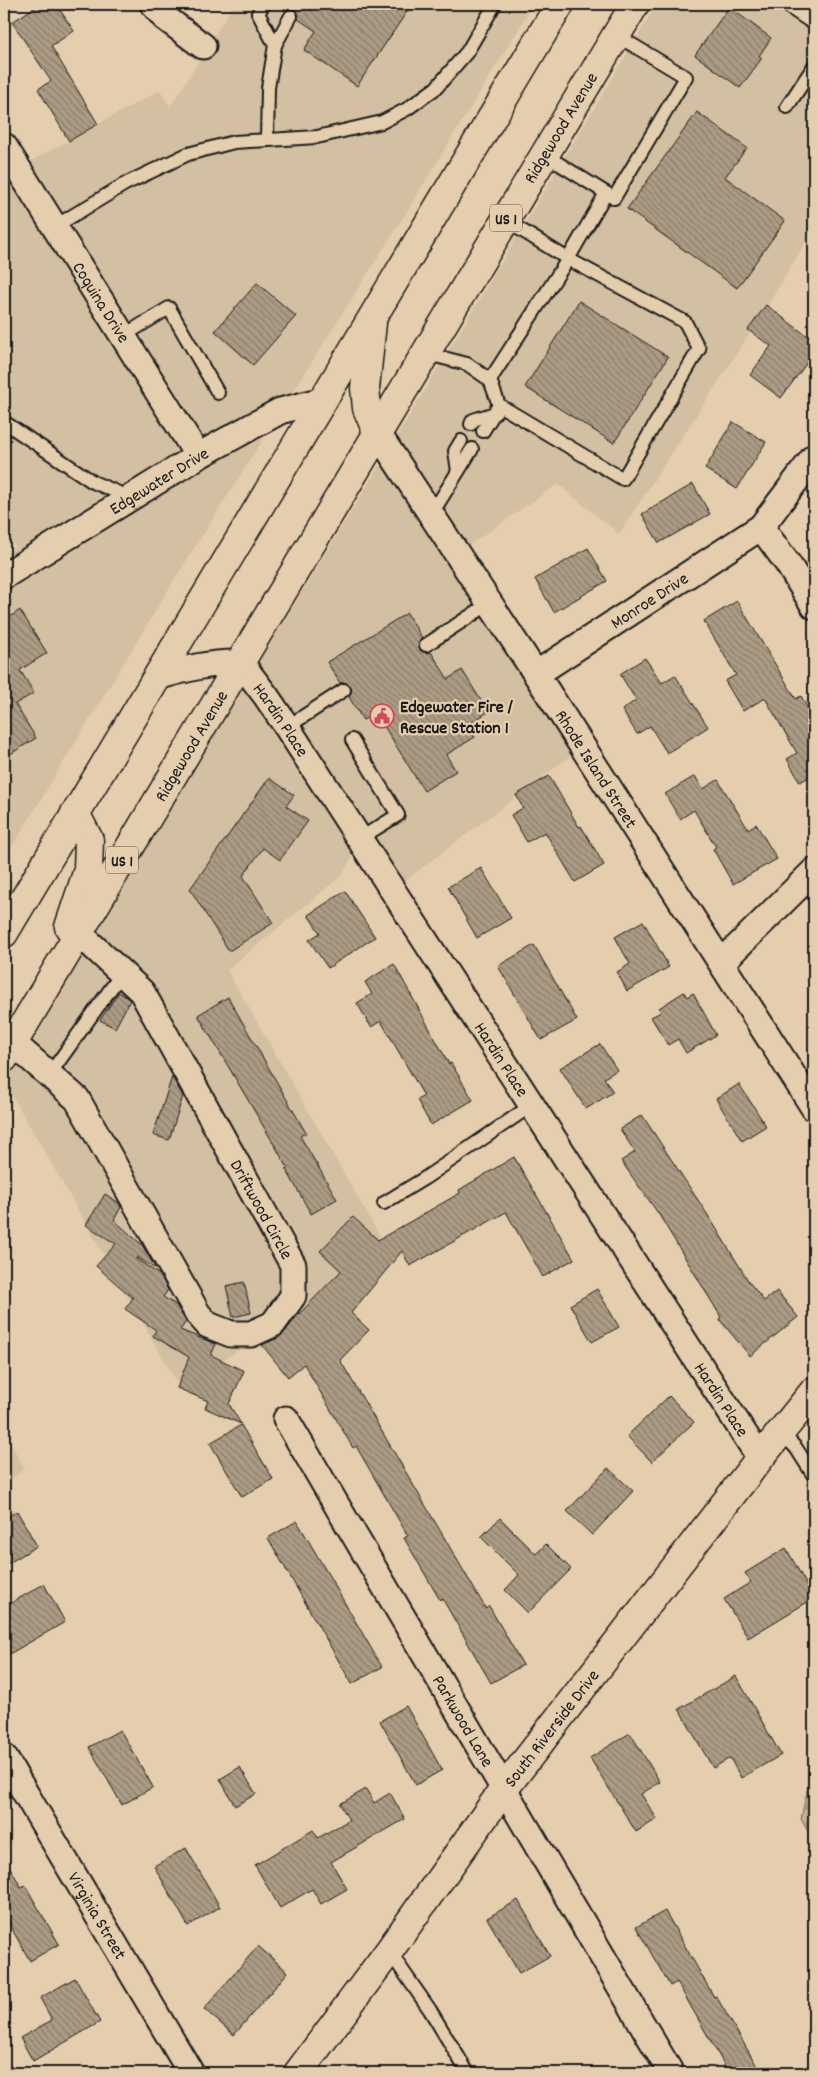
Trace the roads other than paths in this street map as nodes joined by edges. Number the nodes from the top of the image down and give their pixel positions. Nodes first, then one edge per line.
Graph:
1 (153, 4) edge
2 (264, 4) edge
3 (495, 4) edge
4 (560, 4) edge
5 (635, 4) edge
6 (796, 4) edge
7 (291, 16) dead end
8 (814, 16) edge
9 (616, 34) junction
10 (275, 45) junction
11 (203, 46) dead end
12 (814, 66) edge
13 (787, 107) dead end
14 (267, 140) junction
15 (4, 146) edge
16 (545, 155) junction
17 (606, 192) junction
18 (505, 220) junction
19 (54, 227) junction
20 (568, 259) junction
21 (374, 314) junction
22 (122, 336) junction
23 (424, 353) junction
24 (490, 380) junction
25 (218, 393) dead end
26 (323, 400) junction
27 (497, 409) junction
28 (4, 422) edge
29 (471, 424) dead end
30 (483, 431) dead end
31 (377, 432) junction
32 (461, 441) dead end
33 (472, 449) dead end
34 (198, 456) junction
35 (814, 457) edge
36 (458, 471) junction
37 (131, 498) junction
38 (431, 515) junction
39 (761, 527) junction
40 (4, 576) edge
41 (490, 603) junction
42 (814, 606) edge
43 (426, 645) dead end
44 (241, 663) junction
45 (536, 674) junction
46 (157, 677) junction
47 (344, 690) dead end
48 (287, 727) junction
49 (352, 740) dead end
50 (75, 813) junction
51 (359, 839) junction
52 (814, 871) edge
53 (78, 932) junction
54 (4, 933) edge
55 (722, 962) junction
56 (55, 972) junction
57 (122, 972) junction
58 (8, 1050) edge
59 (50, 1075) junction
60 (532, 1105) junction
61 (814, 1108) edge
62 (384, 1203) dead end
63 (814, 1391) edge
64 (286, 1419) dead end
65 (781, 1432) junction
66 (760, 1458) junction
67 (814, 1476) edge
68 (4, 1756) edge
69 (504, 1790) junction
70 (389, 1951) junction
71 (191, 2073) edge
72 (298, 2073) edge
73 (468, 2073) edge
74 (671, 2073) edge

1 - 11 street
2 - 10 lane
3 - 14 lane
4 - 21 main road
5 - 9 main road, Ridgewood Avenue / US 1
6 - 8 street
7 - 10 lane
9 - 16 main road, Ridgewood Avenue / US 1
9 - 17 lane
10 - 14 lane
12 - 13 lane
14 - 19 lane
15 - 19 street, Coquina Drive
16 - 17 lane
16 - 18 main road, Ridgewood Avenue / US 1
17 - 20 lane
18 - 20 lane
18 - 23 main road, Ridgewood Avenue / US 1
19 - 22 street, Coquina Drive
20 - 24 lane
20 - 27 lane
21 - 26 main road
21 - 31 main road
22 - 25 lane
22 - 34 street, Coquina Drive
23 - 24 lane
23 - 31 main road, Ridgewood Avenue / US 1
24 - 27 lane
26 - 34 street, Edgewater Drive
26 - 46 main road
27 - 29 lane
27 - 30 lane
28 - 37 lane
31 - 38 street, Rhode Island Street
31 - 44 main road, Ridgewood Avenue / US 1
32 - 36 lane
33 - 36 lane
34 - 37 street, Edgewater Drive
35 - 39 street, Monroe Drive
36 - 38 lane
37 - 40 street, Edgewater Drive
38 - 41 street, Rhode Island Street
39 - 42 street
39 - 45 street, Monroe Drive
41 - 43 lane
41 - 45 street, Rhode Island Street
44 - 46 street
44 - 48 street, Hardin Place
44 - 53 main road, Ridgewood Avenue / US 1
45 - 55 street, Rhode Island Street
46 - 50 main road
47 - 48 lane
48 - 51 street, Hardin Place
49 - 51 lane
50 - 54 main road
50 - 56 main road
51 - 60 street, Hardin Place
52 - 55 street
53 - 56 main road, Ridgewood Avenue / US 1
53 - 57 street, Driftwood Circle
55 - 61 street, Rhode Island Street
56 - 58 main road, Ridgewood Avenue / US 1
57 - 59 lane
57 - 59 street, Driftwood Circle
58 - 59 street, Driftwood Circle
60 - 62 lane
60 - 66 street, Hardin Place
63 - 65 main road, South Riverside Drive
64 - 69 street, Parkwood Lane
65 - 66 main road, South Riverside Drive
65 - 67 lane
66 - 69 main road, South Riverside Drive
68 - 71 street, Virginia Street
69 - 70 main road, South Riverside Drive
69 - 74 street, Parkwood Lane
70 - 72 main road, South Riverside Drive
70 - 73 lane

